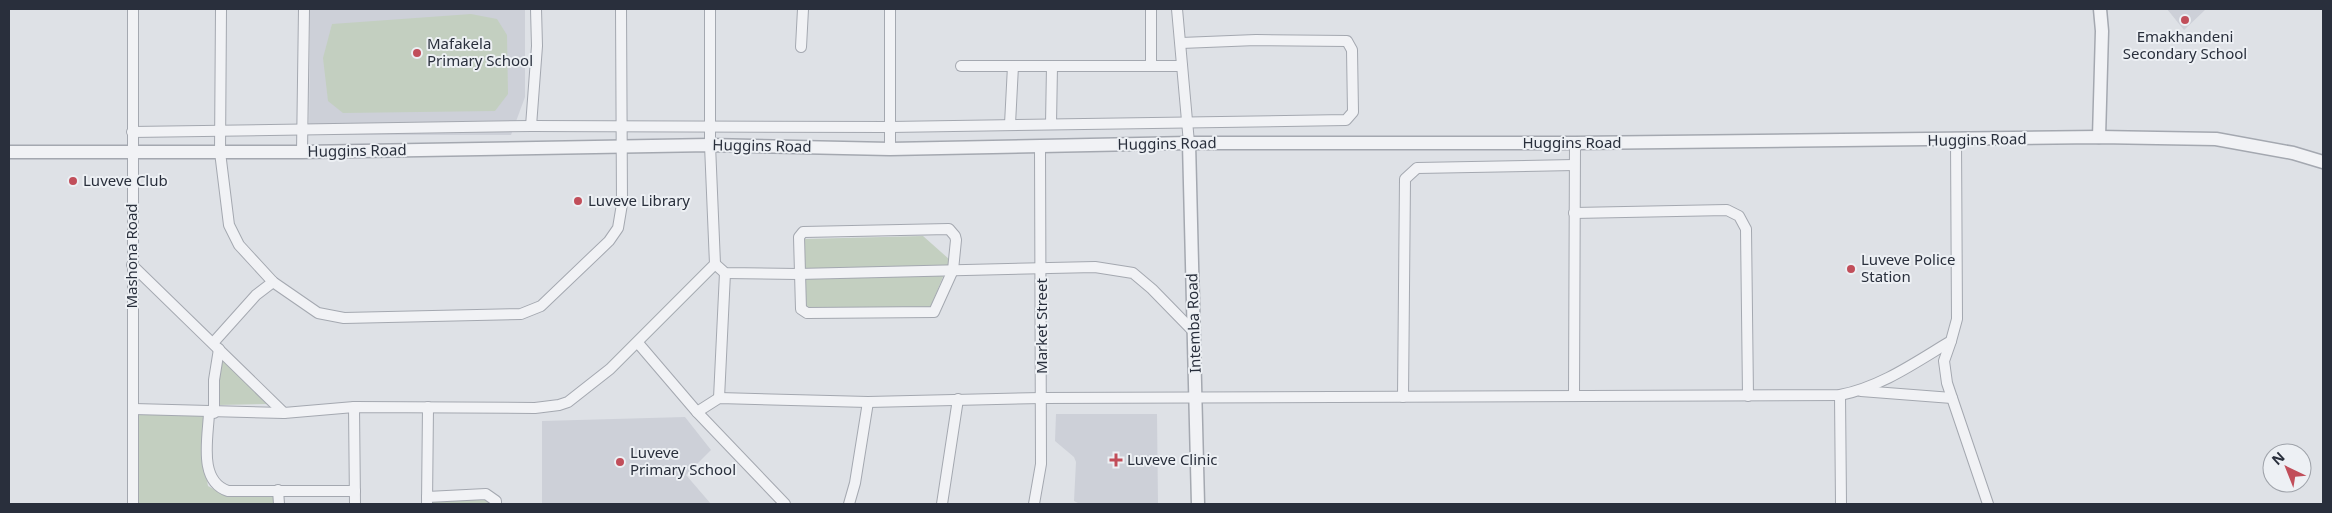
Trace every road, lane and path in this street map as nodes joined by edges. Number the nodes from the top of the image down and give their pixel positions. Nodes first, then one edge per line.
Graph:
1 (132, 9) edge
2 (221, 9) edge
3 (304, 9) edge
4 (536, 9) edge
5 (620, 9) edge
6 (710, 9) edge
7 (802, 9) edge
8 (890, 9) edge
9 (1151, 9) edge
10 (1177, 9) edge
11 (2100, 9) edge
12 (1180, 43) junction
13 (801, 47) dead end
14 (1151, 65) junction
15 (961, 66) dead end
16 (1013, 66) junction
17 (1052, 66) junction
18 (1182, 66) junction
19 (1188, 121) junction
20 (1010, 124) junction
21 (1051, 124) junction
22 (710, 125) junction
23 (531, 126) junction
24 (890, 127) junction
25 (622, 128) junction
26 (302, 129) junction
27 (132, 132) junction
28 (220, 132) junction
29 (2099, 137) junction
30 (1956, 140) junction
31 (1189, 143) junction
32 (1575, 143) junction
33 (710, 145) junction
34 (1040, 147) junction
35 (622, 148) junction
36 (890, 149) junction
37 (132, 151) junction
38 (9, 152) edge
39 (220, 152) junction
40 (302, 152) junction
41 (2323, 162) edge
42 (1574, 165) junction
43 (1574, 213) junction
44 (715, 264) junction
45 (132, 265) junction
46 (1042, 269) junction
47 (952, 270) junction
48 (725, 273) junction
49 (798, 274) junction
50 (273, 282) junction
51 (1194, 332) junction
52 (1951, 341) junction
53 (638, 344) junction
54 (216, 346) junction
55 (1860, 391) junction
56 (1574, 395) junction
57 (1748, 396) junction
58 (1840, 396) junction
59 (1403, 397) junction
60 (719, 398) junction
61 (1042, 398) junction
62 (1952, 398) junction
63 (958, 399) junction
64 (1196, 399) junction
65 (868, 402) junction
66 (354, 407) junction
67 (428, 407) junction
68 (134, 409) junction
69 (697, 412) junction
70 (212, 413) junction
71 (284, 413) junction
72 (278, 490) junction
73 (355, 491) junction
74 (427, 500) edge
75 (133, 504) edge
76 (279, 504) edge
77 (354, 504) edge
78 (496, 504) edge
79 (785, 504) edge
80 (849, 504) edge
81 (942, 504) edge
82 (1034, 504) edge
83 (1198, 504) edge
84 (1841, 504) edge
85 (1988, 504) edge

1 - 27 street, Mashona Road
2 - 28 street
3 - 26 street
4 - 23 street
5 - 25 street
6 - 22 street
7 - 13 street
8 - 24 street
9 - 14 street
10 - 12 street
11 - 29 street
12 - 18 street
12 - 19 street
14 - 17 street
14 - 18 street
15 - 16 street
16 - 17 street
16 - 20 street
17 - 21 street
18 - 19 street
19 - 21 street
19 - 31 street
20 - 21 street
20 - 24 street
22 - 24 street
22 - 25 street
22 - 33 street
23 - 25 street
23 - 26 street
24 - 36 street
25 - 35 street
26 - 28 street
26 - 40 street
27 - 28 street
27 - 37 street, Mashona Road
28 - 39 street
29 - 30 street, Huggins Road
29 - 41 street, Huggins Road
30 - 32 street, Huggins Road
30 - 52 street
31 - 32 street, Huggins Road
31 - 34 street, Huggins Road
31 - 51 street, Intemba Road
32 - 42 street
33 - 35 street, Huggins Road
33 - 36 street, Huggins Road
33 - 44 street
34 - 36 street, Huggins Road
34 - 46 street, Market Street
35 - 40 street, Huggins Road
35 - 50 street
37 - 38 street, Huggins Road
37 - 39 street, Huggins Road
37 - 45 street, Mashona Road
39 - 40 street, Huggins Road
39 - 50 street
42 - 43 street
42 - 59 street
43 - 56 street
43 - 57 street
44 - 48 street
44 - 53 street
45 - 54 street
45 - 68 street, Mashona Road
46 - 47 street
46 - 51 street
46 - 61 street, Market Street
47 - 49 street
47 - 49 street
47 - 49 street
48 - 49 street
48 - 60 street
50 - 54 street
51 - 64 street, Intemba Road
52 - 55 street
52 - 62 street
53 - 67 street
53 - 69 street
54 - 70 street
54 - 71 street
55 - 58 street
55 - 62 street
56 - 57 street
56 - 59 street
57 - 58 street
58 - 84 street
59 - 64 street
60 - 65 street
60 - 69 street
61 - 63 street
61 - 64 street
61 - 82 street, Market Street
62 - 85 street
63 - 65 street
63 - 81 street
64 - 83 street, Intemba Road
65 - 80 street
66 - 67 street
66 - 71 street
66 - 73 street
67 - 74 street
68 - 70 street
68 - 75 street, Mashona Road
69 - 79 street
70 - 71 street
70 - 72 street
72 - 73 street
72 - 76 street
73 - 77 street
74 - 78 street

